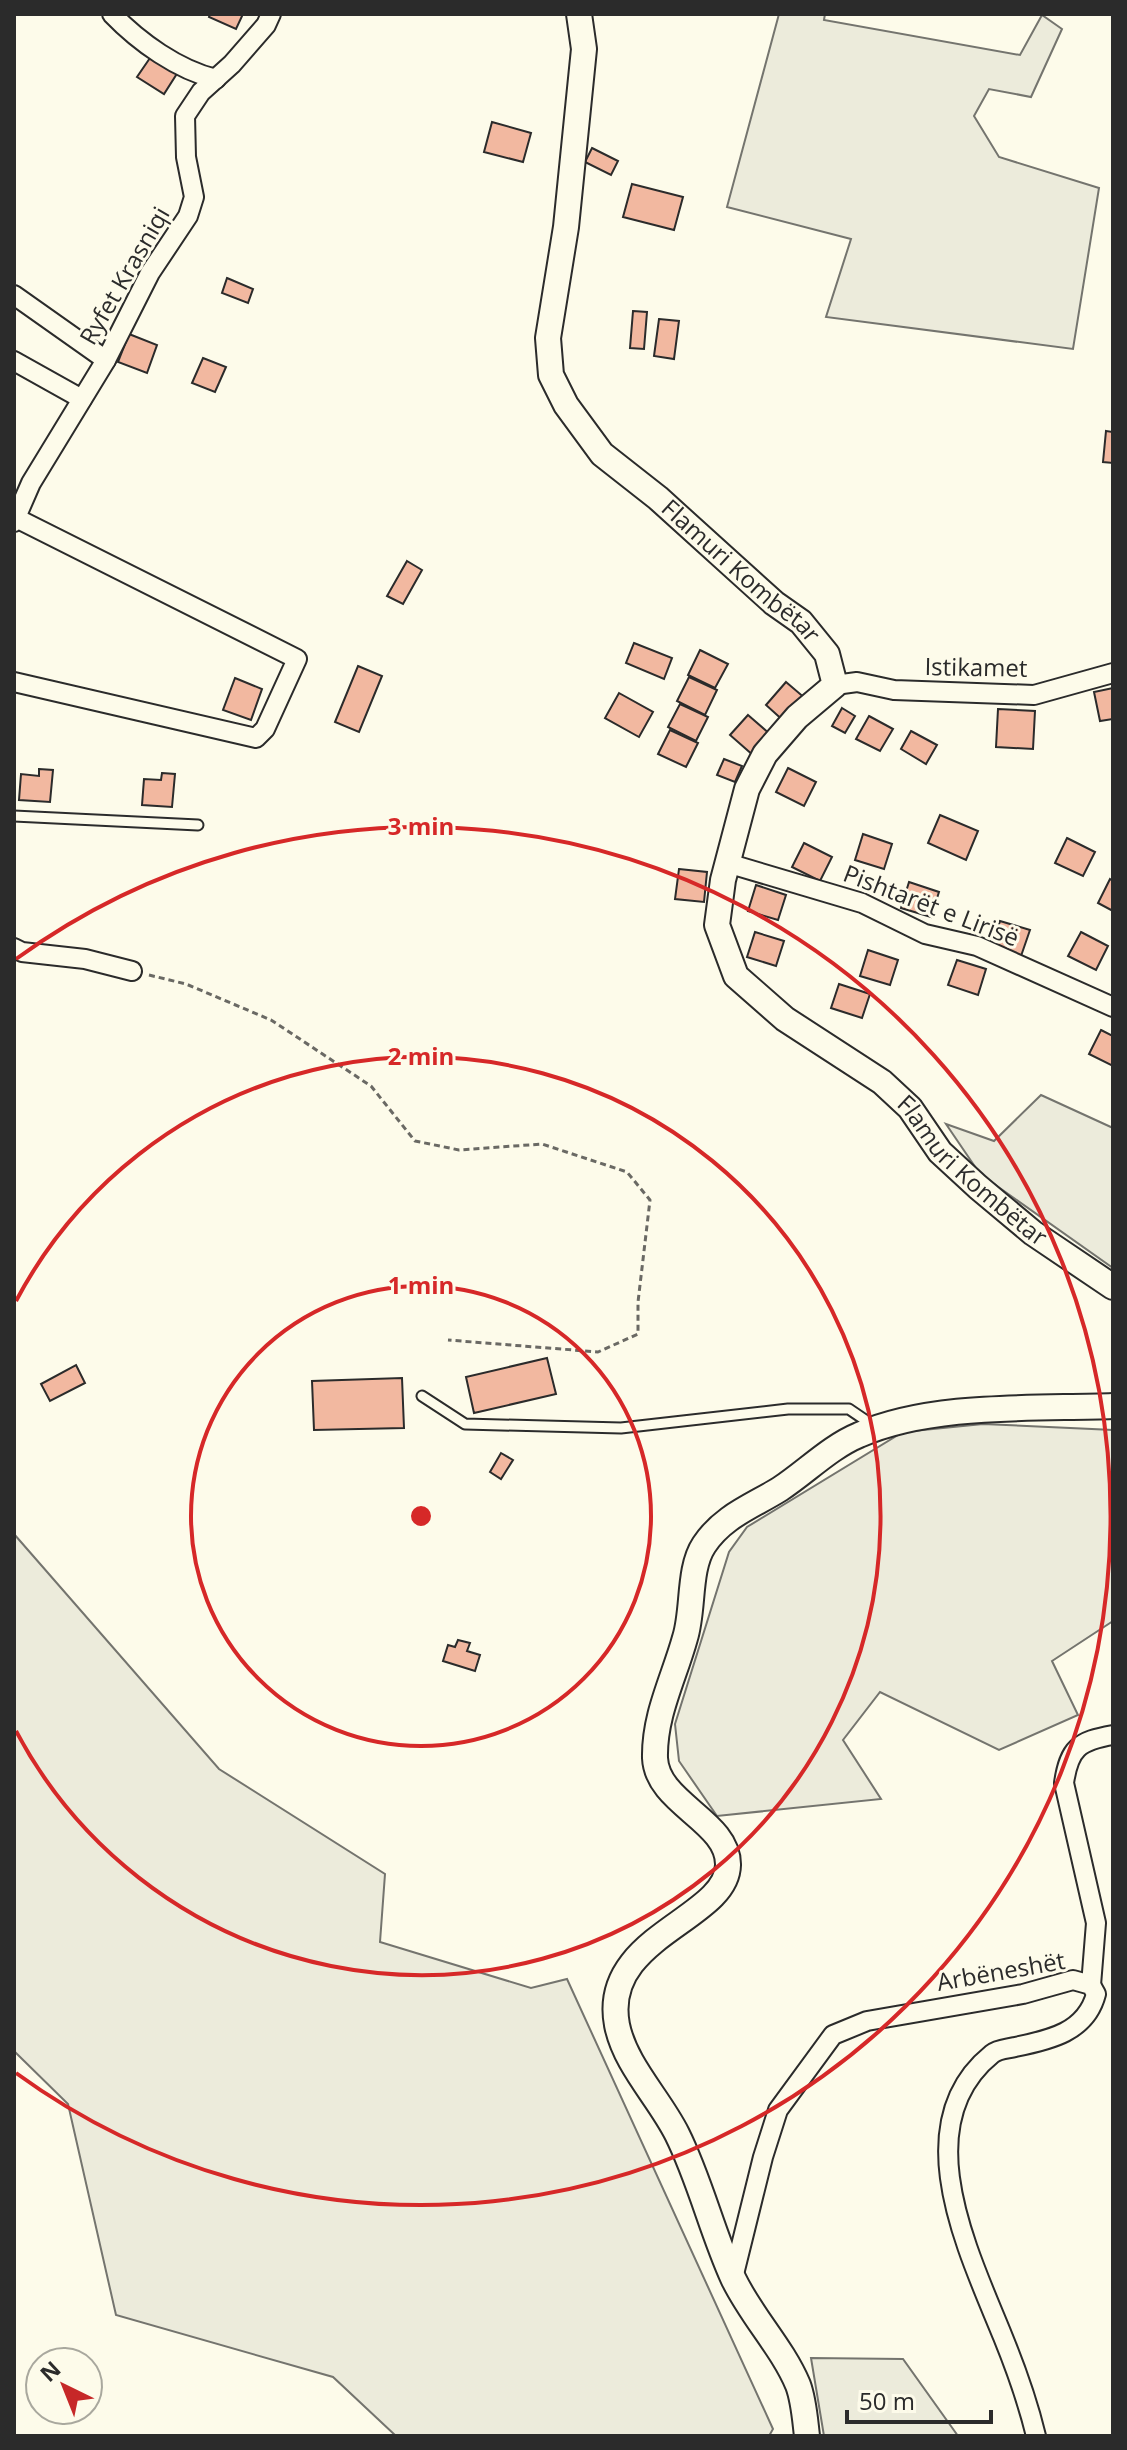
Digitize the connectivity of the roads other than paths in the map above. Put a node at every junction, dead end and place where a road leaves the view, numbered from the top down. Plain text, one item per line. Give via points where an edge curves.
1 (112, 14) edge
2 (271, 14) edge
3 (579, 14) edge
4 (216, 79) junction
5 (14, 295) edge
6 (106, 360) junction
7 (14, 361) edge
8 (82, 399) junction
9 (15, 520) edge
10 (1113, 673) edge
11 (14, 682) edge
12 (835, 685) junction
13 (14, 816) edge
14 (198, 825) dead end
15 (727, 863) junction
16 (14, 948) edge
17 (132, 971) road end
18 (1113, 1007) edge
19 (1113, 1287) edge
20 (422, 1396) dead end
21 (1113, 1406) edge
22 (877, 1428) junction
23 (1113, 1735) edge
24 (1091, 1985) junction
25 (733, 2278) junction
26 (807, 2436) edge
27 (1036, 2436) edge

1 - 4 street via 130,33 168,57
2 - 4 street, Ryfet Krasniqi
3 - 12 street, Flamuri Kombëtar via 584,49 566,227 548,338 551,375 602,454 801,622 827,654
4 - 6 street, Ryfet Krasniqi via 185,116 194,197 188,216 150,273
5 - 6 street
6 - 8 street, Ryfet Krasniqi
7 - 8 street
8 - 9 street, Ryfet Krasniqi
9 - 11 street via 297,659 256,738
10 - 12 street, Istikamet via 1034,695 894,690 857,682
12 - 15 street, Flamuri Kombëtar via 765,754 747,789
13 - 14 lane
15 - 18 street, Pishtarët e Lirisë via 862,903 925,934 977,946
15 - 19 street, Flamuri Kombëtar via 717,925 736,976 785,1019 882,1082 910,1108 940,1152 978,1187 1033,1233
16 - 17 street
20 - 22 lane via 465,1424 621,1428 788,1409 849,1409
21 - 22 street via 936,1413
22 - 25 street via 855,1436 776,1491 737,1511 702,1547 687,1631 658,1717 655,1764 675,1798 715,1834 728,1867 712,1896 629,1965 618,1996 618,2027 626,2050 677,2134
23 - 24 street via 1078,1746 1067,1762 1064,1783 1096,1923
24 - 25 street, Arbëneshët via 1073,1980 867,2021 833,2035 778,2110
24 - 27 street, Arbëneshët via 1096,1994 1092,2010 1067,2032 995,2051 975,2072 954,2106 948,2154 967,2251 1005,2341
25 - 26 street via 799,2388

